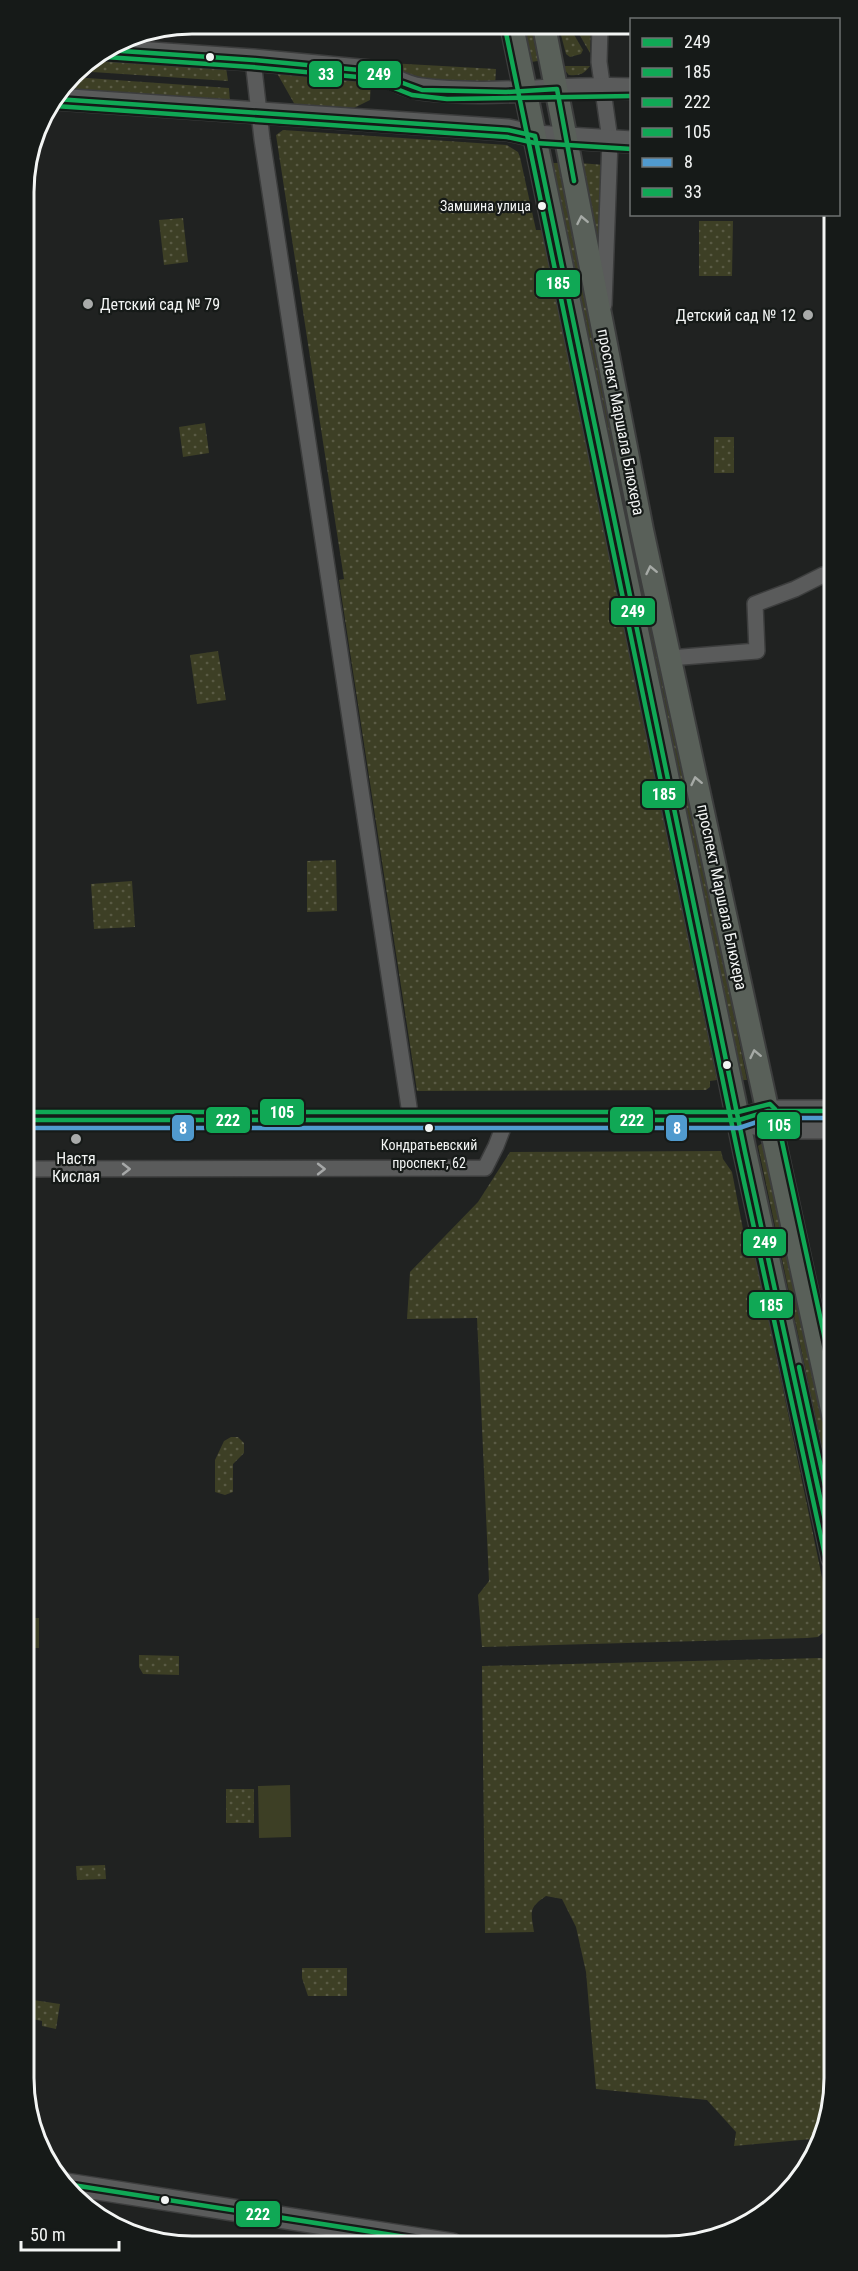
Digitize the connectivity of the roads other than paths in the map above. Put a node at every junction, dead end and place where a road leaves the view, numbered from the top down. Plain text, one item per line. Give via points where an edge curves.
1 (514, 34) edge
2 (546, 34) edge
3 (600, 34) edge
4 (123, 51) edge
5 (254, 60) junction
6 (603, 88) junction
7 (557, 89) junction
8 (630, 89) edge
9 (527, 93) junction
10 (65, 100) edge
11 (258, 113) junction
12 (535, 136) junction
13 (566, 137) junction
14 (610, 140) junction
15 (630, 142) edge
16 (603, 331) junction
17 (824, 575) edge
18 (669, 658) junction
19 (824, 1112) edge
20 (35, 1120) edge
21 (411, 1120) junction
22 (506, 1120) junction
23 (739, 1120) junction
24 (770, 1120) junction
25 (824, 1127) edge
26 (34, 1169) edge
27 (823, 1369) edge
28 (823, 1513) edge
29 (77, 2186) edge
30 (401, 2236) edge

1 - 9 main road, проспект Маршала Блюхера
2 - 7 main road, проспект Маршала Блюхера
3 - 6 street
4 - 5 street
5 - 9 street via 379,73 420,89
5 - 11 street
6 - 7 street
6 - 8 street
6 - 14 street
7 - 9 street
7 - 13 main road, проспект Маршала Блюхера
9 - 12 main road, проспект Маршала Блюхера
10 - 11 street
11 - 12 street via 508,130
11 - 21 street
12 - 13 street
12 - 23 main road, проспект Маршала Блюхера
13 - 14 street
16 -> 13 main road, проспект Маршала Блюхера
14 - 15 street
14 - 16 street
18 -> 16 main road, проспект Маршала Блюхера
17 - 18 street via 755,604 757,651
24 -> 18 main road, проспект Маршала Блюхера
19 - 24 street
20 - 21 street
21 - 22 street
22 - 23 street
26 -> 22 street via 485,1168
23 - 24 street
23 - 28 main road, проспект Маршала Блюхера
24 - 25 street
24 - 27 main road, проспект Маршала Блюхера
29 - 30 street

